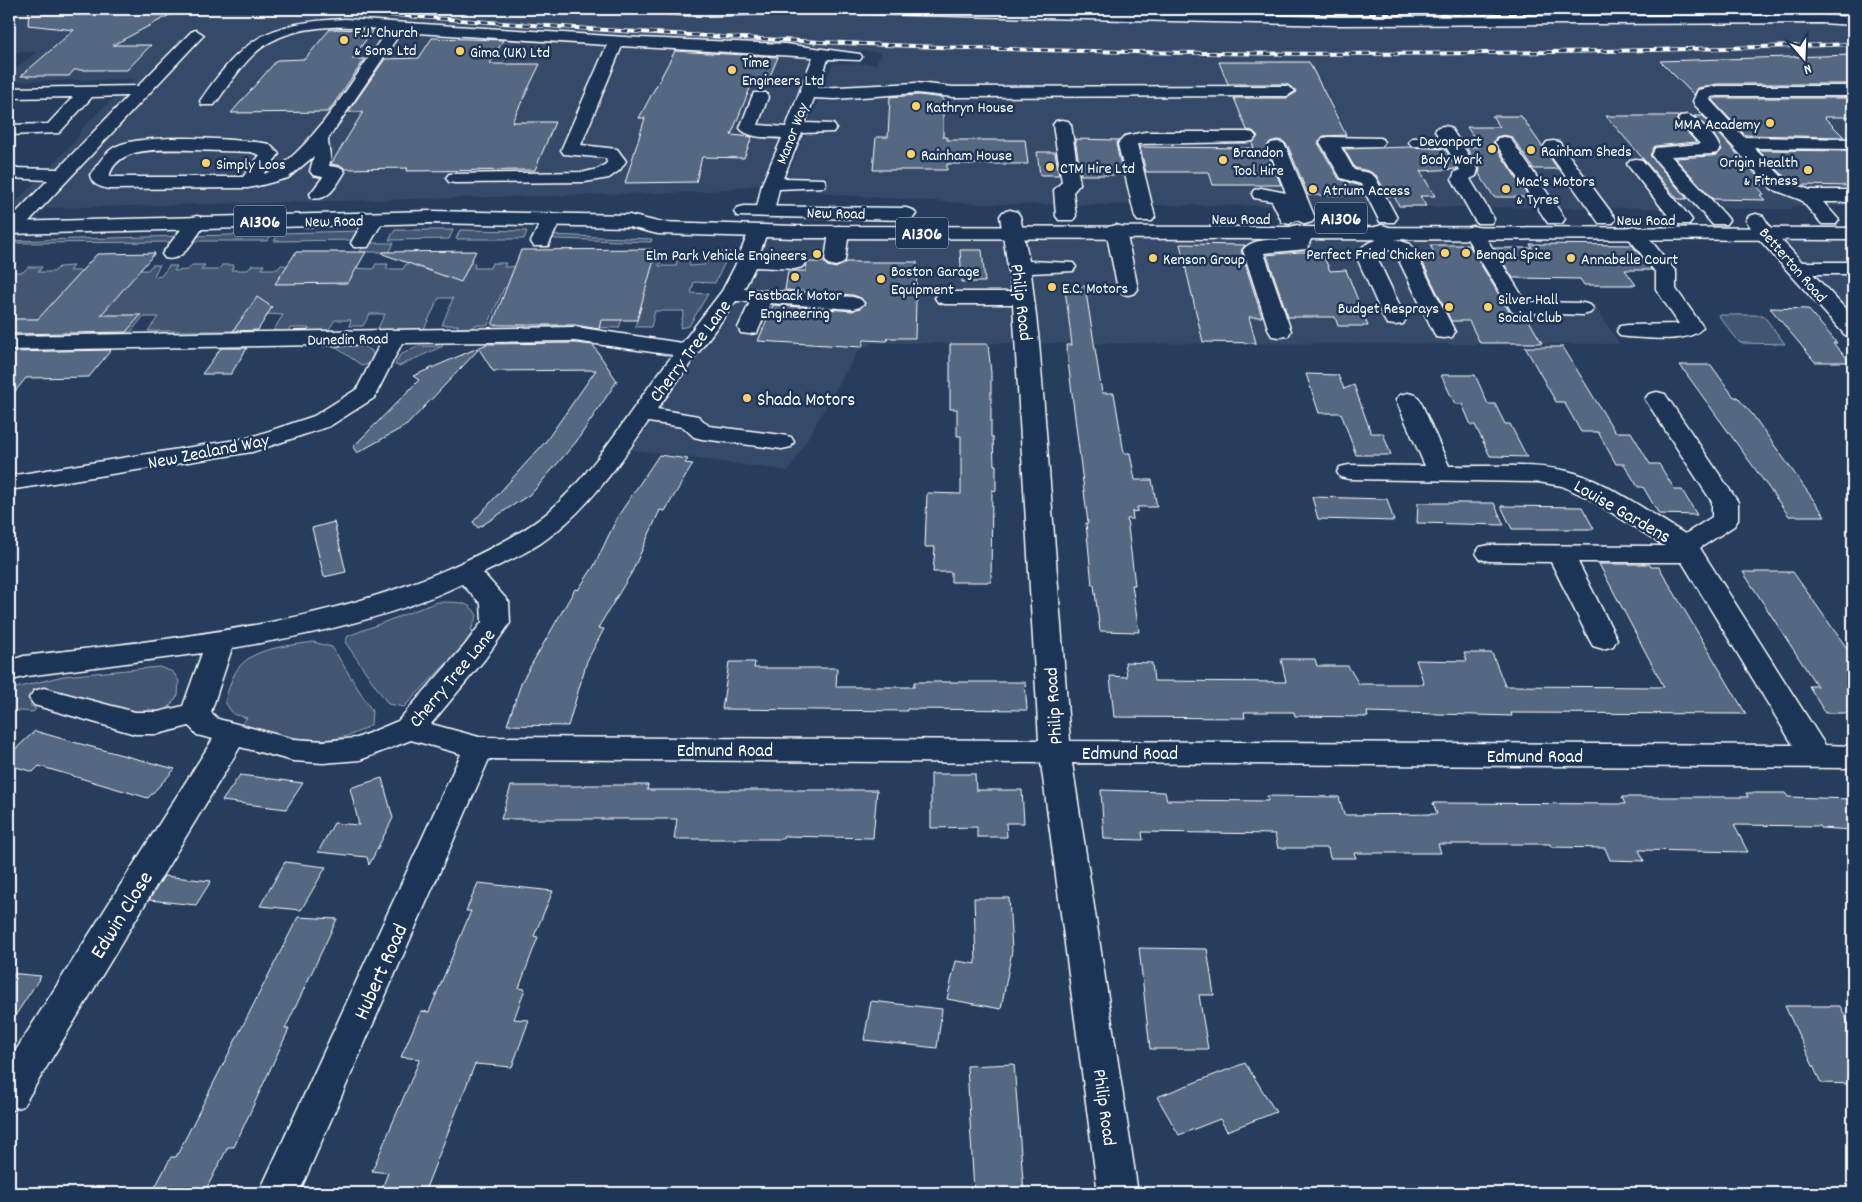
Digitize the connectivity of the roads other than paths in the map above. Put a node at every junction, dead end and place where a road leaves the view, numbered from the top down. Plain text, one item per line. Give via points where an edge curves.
1 (661, 9) edge
2 (781, 9) edge
3 (835, 9) edge
4 (1853, 21) edge
5 (397, 27) junction
6 (196, 35) dead end
7 (616, 42) junction
8 (822, 55) junction
9 (854, 57) dead end
10 (142, 91) junction
11 (1287, 91) dead end
12 (87, 92) junction
13 (1853, 92) edge
14 (9, 93) edge
15 (806, 93) junction
16 (760, 97) dead end
17 (208, 101) dead end
18 (1687, 120) dead end
19 (1062, 125) dead end
20 (827, 128) dead end
21 (9, 130) edge
22 (794, 130) junction
23 (1247, 137) dead end
24 (319, 139) junction
25 (1375, 142) dead end
26 (1418, 142) dead end
27 (1504, 142) dead end
28 (1739, 142) junction
29 (1853, 144) edge
30 (1553, 146) dead end
31 (1277, 147) dead end
32 (570, 150) junction
33 (1636, 164) dead end
34 (9, 173) edge
35 (61, 175) junction
36 (455, 178) dead end
37 (559, 178) junction
38 (248, 182) junction
39 (817, 183) dead end
40 (771, 184) junction
41 (319, 194) dead end
42 (1261, 194) dead end
43 (1808, 196) junction
44 (1853, 196) edge
45 (1066, 216) junction
46 (1145, 217) junction
47 (374, 219) junction
48 (551, 219) junction
49 (1555, 219) junction
50 (1606, 219) junction
51 (1682, 220) junction
52 (1719, 220) junction
53 (1829, 220) junction
54 (1853, 220) edge
55 (762, 221) junction
56 (197, 222) junction
57 (1297, 222) junction
58 (1011, 224) junction
59 (1479, 225) junction
60 (1760, 226) junction
61 (10, 228) edge
62 (1116, 231) junction
63 (1386, 231) junction
64 (839, 232) junction
65 (1634, 232) junction
66 (1853, 234) edge
67 (541, 242) dead end
68 (361, 243) dead end
69 (172, 254) dead end
70 (835, 260) dead end
71 (748, 261) junction
72 (795, 263) dead end
73 (1020, 267) junction
74 (1066, 267) dead end
75 (1796, 268) junction
76 (1853, 268) edge
77 (1128, 288) dead end
78 (730, 294) junction
79 (763, 296) junction
80 (944, 298) dead end
81 (1023, 298) junction
82 (853, 303) dead end
83 (1583, 309) dead end
84 (1395, 319) dead end
85 (749, 328) dead end
86 (1853, 330) edge
87 (1280, 331) dead end
88 (1628, 331) dead end
89 (1444, 332) dead end
90 (394, 337) junction
91 (9, 343) edge
92 (686, 350) junction
93 (1657, 399) dead end
94 (1408, 400) dead end
95 (642, 414) junction
96 (782, 442) dead end
97 (1350, 472) dead end
98 (1440, 473) junction
99 (9, 483) edge
100 (1688, 550) junction
101 (1489, 553) dead end
102 (1560, 553) junction
103 (467, 573) junction
104 (1603, 639) dead end
105 (221, 640) junction
106 (9, 671) edge
107 (44, 698) dead end
108 (195, 714) junction
109 (409, 729) junction
110 (232, 734) junction
111 (479, 748) junction
112 (1055, 752) junction
113 (1816, 757) junction
114 (1853, 757) edge
115 (9, 1094) edge
116 (279, 1193) edge
117 (1118, 1193) edge

1 - 2 street
3 - 4 street via 1345,21
5 - 7 street
5 - 17 street via 321,25 275,35 258,43
5 - 24 street
6 - 10 street
7 - 8 street via 785,49
7 - 32 street
8 - 9 street
8 - 15 street, Manor Way
10 - 12 street
10 - 35 street
11 - 15 street via 953,92 918,88
12 - 14 street
12 - 21 street via 53,130
13 - 28 street via 1704,93 1701,100
15 - 22 street, Manor Way
16 - 22 street via 749,128 758,131
18 - 52 street via 1711,149 1665,151 1661,156
19 - 45 street via 1071,184 1063,190
20 - 22 street
22 - 40 street, Manor Way
23 - 46 street via 1145,137 1131,140 1128,144
24 - 38 street via 292,170 265,180
24 - 41 street via 323,157 319,171 336,172
25 - 63 street via 1329,142 1347,174 1369,181
26 - 59 street via 1448,136 1470,172 1461,179
27 - 49 street
28 - 29 street
28 - 43 street via 1779,185
30 - 50 street
31 - 57 street
32 - 37 street
32 - 37 street via 603,151 611,153 617,161 603,174
33 - 51 street
34 - 35 street
35 - 61 street
36 - 37 street
38 - 38 street via 108,183 100,180 99,175 121,151 135,148 263,148 270,154
39 - 40 street
40 - 55 street, Manor Way
42 - 57 street via 1280,197
43 - 44 street
43 - 53 street
45 - 46 street, New Road / A1306
45 - 58 street, New Road / A1306
46 - 57 street, New Road / A1306
47 - 48 street, New Road / A1306
47 - 56 street, New Road / A1306
47 - 68 street
48 - 55 street, New Road / A1306 via 629,221 658,228
48 - 67 street
49 - 50 street, New Road / A1306
49 - 59 street, New Road / A1306
50 - 51 street, New Road / A1306
51 - 52 street, New Road / A1306
52 - 60 street, New Road / A1306
53 - 54 street, New Road / A1306
53 - 60 street, New Road / A1306
55 - 58 street, New Road / A1306
55 - 64 street, New Road / A1306
55 - 71 street, Cherry Tree Lane
56 - 61 street, New Road / A1306
56 - 69 street
57 - 62 street, New Road / A1306
57 - 63 street, New Road / A1306
57 - 87 street via 1300,245 1253,250
58 - 62 street, New Road / A1306
58 - 64 street, New Road / A1306
58 - 73 street, Philip Road
59 - 63 street, New Road / A1306
59 - 65 street, New Road / A1306
59 - 83 street via 1519,308
60 - 65 street, New Road / A1306
60 - 66 street, New Road / A1306
60 - 75 street, Betterton Road
62 - 77 street
63 - 84 street via 1369,250 1368,260
63 - 89 street via 1403,248
64 - 70 street
65 - 88 street via 1666,272 1666,289 1692,327 1676,332
71 - 72 street
71 - 78 street, Cherry Tree Lane
73 - 74 street
73 - 81 street, Philip Road
75 - 76 street
75 - 86 street, Betterton Road
78 - 79 street
78 - 92 street, Cherry Tree Lane
79 - 82 street
79 - 85 street
80 - 81 street
81 - 112 street, Philip Road
90 - 91 street, Dunedin Road
90 - 92 street, Dunedin Road via 576,334
90 - 99 street, New Zealand Way via 366,393 322,421 252,445
92 - 95 street, Cherry Tree Lane
93 - 100 street, Louise Gardens via 1725,502 1725,520
94 - 98 street
95 - 96 street via 690,421 702,432
95 - 103 street, Cherry Tree Lane via 592,484 561,513 534,536
97 - 98 street, Louise Gardens
98 - 100 street, Louise Gardens via 1538,475 1568,479 1597,493
100 - 102 street
100 - 113 street, Louise Gardens
101 - 102 street
102 - 104 street
103 - 105 street, Cherry Tree Lane via 403,598 323,621
103 - 109 street, Cherry Tree Lane via 495,602 496,623
105 - 106 street, Cherry Tree Lane via 24,666
105 - 108 street
107 - 108 street via 135,723 158,723
108 - 110 street, Cherry Tree Lane via 208,727
109 - 110 street, Cherry Tree Lane via 360,749 323,752 292,750
109 - 111 street, Edmund Road
110 - 115 street, Edwin Close
111 - 112 street, Edmund Road
111 - 116 street, Hubert Road
112 - 113 street, Edmund Road
112 - 117 street, Philip Road
113 - 114 street, Edmund Road

